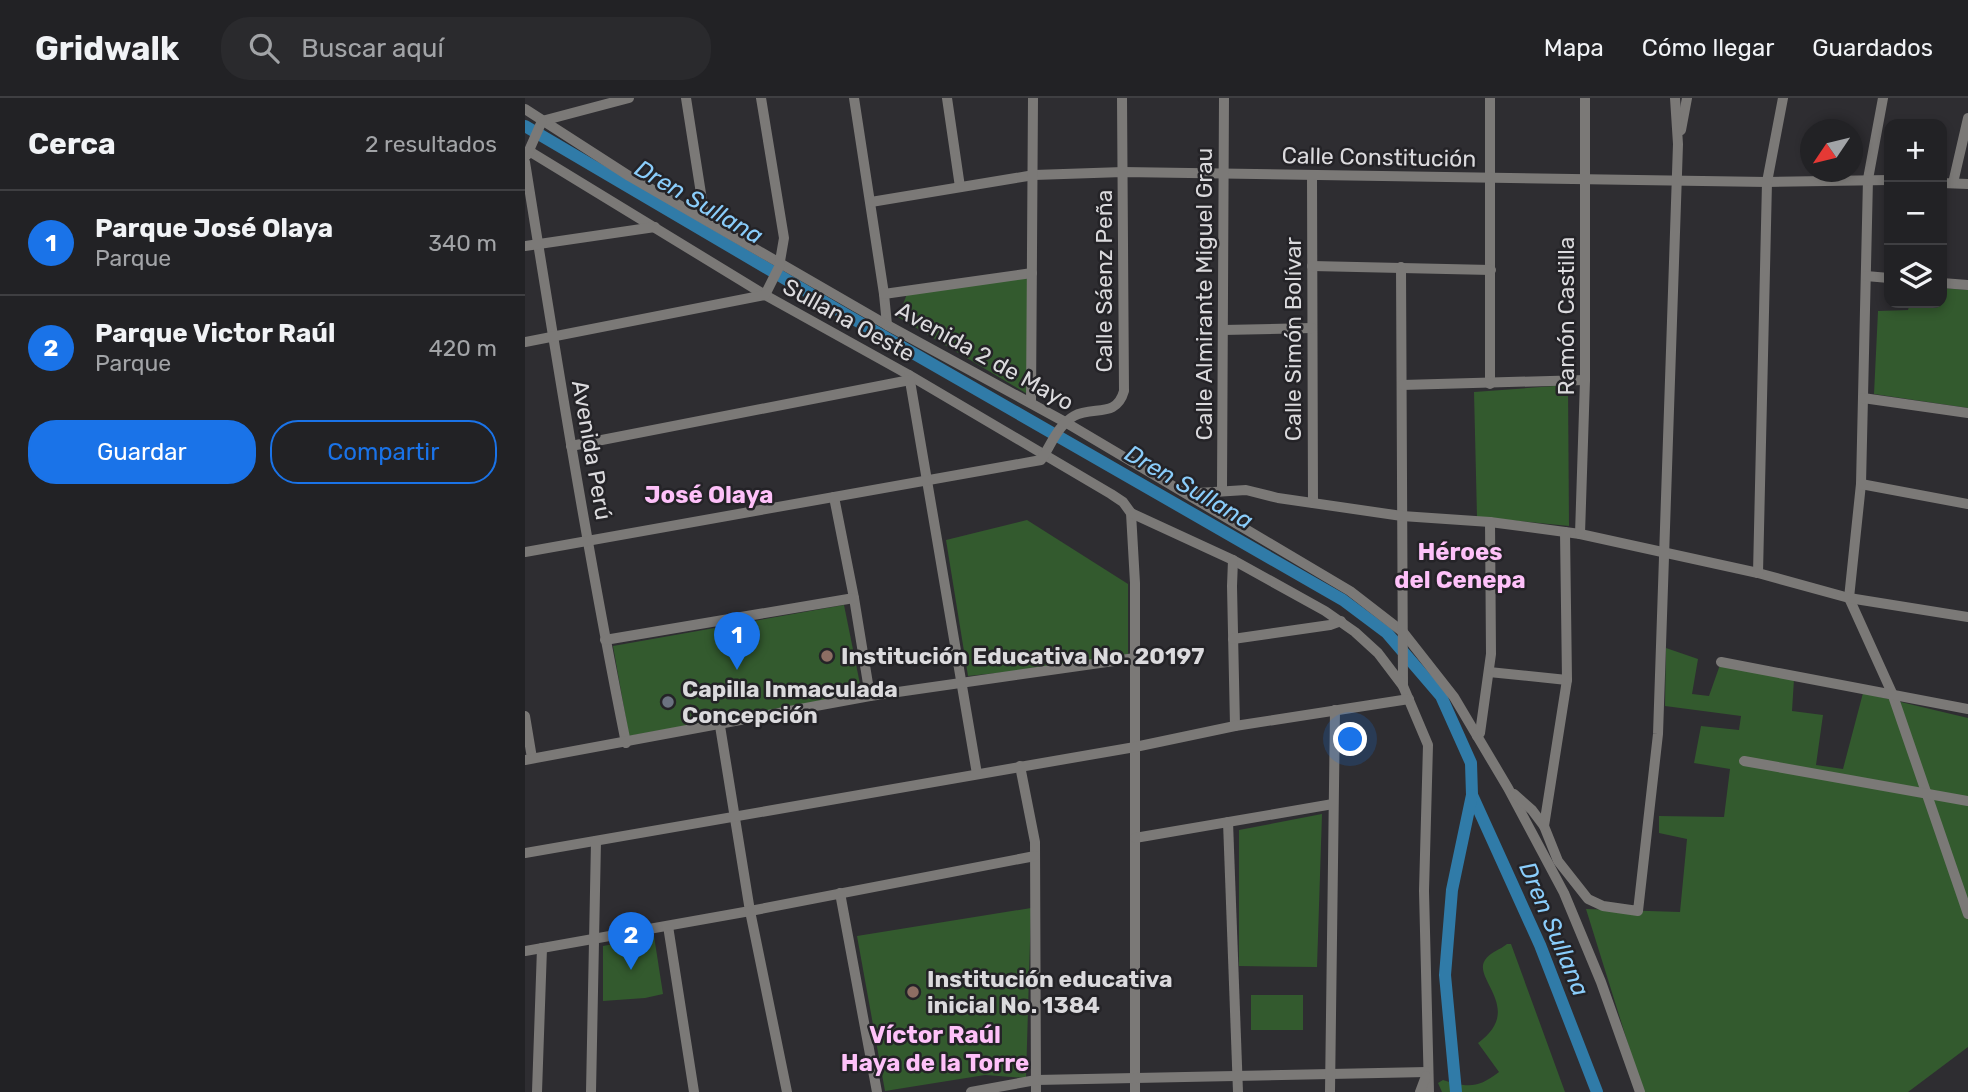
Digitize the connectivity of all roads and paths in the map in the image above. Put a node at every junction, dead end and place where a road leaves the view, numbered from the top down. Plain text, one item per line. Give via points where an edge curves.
1 (629, 98) edge
2 (685, 98) edge
3 (761, 98) edge
4 (854, 98) edge
5 (947, 98) edge
6 (1033, 98) edge
7 (1122, 98) edge
8 (1224, 98) edge
9 (1490, 98) edge
10 (1585, 98) edge
11 (1675, 98) edge
12 (1686, 98) edge
13 (1783, 98) edge
14 (1883, 98) edge
15 (525, 109) edge
16 (1968, 118) edge
17 (541, 124) junction
18 (1678, 144) junction
19 (530, 146) junction
20 (525, 162) edge
21 (1123, 172) junction
22 (1224, 174) junction
23 (1034, 175) junction
24 (1312, 175) junction
25 (1492, 178) junction
26 (1586, 179) junction
27 (1868, 179) junction
28 (1677, 180) junction
29 (1884, 180) edge
30 (1767, 182) junction
31 (1947, 183) edge
32 (1953, 183) junction
33 (1968, 184) edge
34 (961, 187) junction
35 (871, 202) junction
36 (705, 219) junction
37 (655, 227) junction
38 (538, 245) junction
39 (525, 246) edge
40 (780, 265) junction
41 (1312, 266) junction
42 (1401, 267) junction
43 (1491, 270) junction
44 (1032, 273) junction
45 (1866, 276) junction
46 (1884, 278) edge
47 (1947, 283) edge
48 (1968, 285) edge
49 (767, 291) junction
50 (884, 294) junction
51 (887, 325) junction
52 (1312, 328) junction
53 (1223, 330) junction
54 (552, 337) junction
55 (525, 342) edge
56 (910, 378) junction
57 (1585, 380) junction
58 (1490, 384) junction
59 (1402, 385) junction
60 (1863, 398) junction
61 (1031, 403) junction
62 (1968, 413) edge
63 (1064, 424) junction
64 (571, 446) junction
65 (1046, 452) junction
66 (928, 480) junction
67 (1861, 484) junction
68 (1178, 490) junction
69 (1222, 490) junction
70 (834, 497) junction
71 (1313, 503) junction
72 (1968, 504) edge
73 (1131, 513) junction
74 (1402, 516) junction
75 (1490, 522) junction
76 (1565, 531) junction
77 (1580, 534) junction
78 (589, 539) junction
79 (1666, 551) junction
80 (525, 552) edge
81 (1233, 560) junction
82 (1758, 573) junction
83 (854, 598) junction
84 (1849, 598) junction
85 (1968, 617) edge
86 (1341, 621) junction
87 (1403, 636) junction
88 (1233, 639) junction
89 (605, 640) junction
90 (1135, 658) junction
91 (1721, 662) dead end
92 (1489, 672) junction
93 (1567, 680) junction
94 (960, 683) junction
95 (1403, 686) junction
96 (1892, 693) junction
97 (870, 696) junction
98 (1409, 699) junction
99 (1968, 709) edge
100 (1335, 710) junction
101 (525, 716) edge
102 (720, 726) junction
103 (1235, 726) junction
104 (1477, 736) junction
105 (626, 743) junction
106 (1135, 747) junction
107 (529, 759) edge
108 (1744, 761) dead end
109 (1020, 766) junction
110 (977, 774) junction
111 (1508, 789) junction
112 (1926, 792) junction
113 (1968, 801) edge
114 (1333, 804) junction
115 (734, 817) junction
116 (1228, 822) junction
117 (1543, 826) junction
118 (1135, 838) junction
119 (596, 841) junction
120 (525, 853) edge
121 (1035, 856) junction
122 (840, 893) junction
123 (750, 911) junction
124 (1968, 914) edge
125 (668, 926) junction
126 (595, 939) junction
127 (542, 948) junction
128 (525, 951) edge
129 (1427, 1072) junction
130 (1330, 1074) junction
131 (1238, 1076) junction
132 (1135, 1079) junction
133 (1036, 1080) junction
134 (537, 1092) edge
135 (591, 1092) edge
136 (694, 1092) edge
137 (787, 1092) edge
138 (877, 1092) edge
139 (971, 1092) edge
140 (1036, 1092) edge
141 (1135, 1092) edge
142 (1238, 1092) edge
143 (1330, 1092) edge
144 (1420, 1092) edge
145 (1429, 1092) edge
146 (1640, 1092) edge

1 - 17 street
2 - 36 street
3 - 40 street via 785,238
4 - 35 street
5 - 34 street
6 - 23 street
7 - 21 street, Calle Sáenz Peña
8 - 22 street, Calle Almirante Miguel Grau
9 - 25 street
10 - 26 street, Ramón Castilla
11 - 18 street
12 - 18 street
13 - 30 street
14 - 27 street
15 - 17 street
16 - 32 street
17 - 19 street, Avenida Perú
17 - 36 street, Avenida 2 de Mayo
18 - 28 street
19 - 20 street, Avenida Perú
19 - 37 street, Sullana Oeste
20 - 38 street, Avenida Perú
21 - 22 street, Calle Constitución
21 - 23 street, Calle Constitución
21 - 63 street, Calle Sáenz Peña via 1124,391 1114,407 1081,413
22 - 24 street, Calle Constitución
22 - 53 street, Calle Almirante Miguel Grau
23 - 34 street, Calle Constitución
23 - 44 street
24 - 25 street, Calle Constitución
24 - 41 street, Calle Simón Bolívar
25 - 26 street, Calle Constitución
25 - 43 street
26 - 28 street, Calle Constitución
26 - 57 street, Ramón Castilla
27 - 29 street, Calle Constitución
27 - 30 street, Calle Constitución
27 - 45 street
28 - 30 street, Calle Constitución
28 - 79 street
30 - 82 street
31 - 32 street
32 - 33 street
34 - 35 street, Calle Constitución
35 - 50 street
36 - 40 street, Avenida 2 de Mayo
37 - 38 street
37 - 49 street, Sullana Oeste
38 - 39 street
38 - 54 street, Avenida Perú
40 - 49 street
40 - 51 street, Avenida 2 de Mayo
41 - 42 street
41 - 52 street, Calle Simón Bolívar
42 - 43 street
42 - 59 street
43 - 58 street
44 - 50 street
44 - 61 street
45 - 46 street
45 - 60 street
47 - 48 street
49 - 54 street
49 - 56 street, Sullana Oeste
50 - 51 street
51 - 61 street, Avenida 2 de Mayo
52 - 53 street
52 - 71 street, Calle Simón Bolívar
53 - 69 street, Calle Almirante Miguel Grau
54 - 55 street
54 - 64 street, Avenida Perú
56 - 64 street
56 - 65 street, Sullana Oeste
56 - 66 street
57 - 58 street
57 - 77 street, Ramón Castilla
58 - 59 street
59 - 74 street
60 - 62 street
60 - 67 street
61 - 63 street, Avenida 2 de Mayo
63 - 65 street
63 - 68 street, Avenida 2 de Mayo
64 - 78 street, Avenida Perú
65 - 66 street via 1041,460
65 - 73 street, Sullana Oeste via 1123,502
66 - 70 street
66 - 94 street
67 - 72 street
67 - 84 street
68 - 69 street
68 - 87 street, Avenida 2 de Mayo via 1350,590
69 - 71 street
70 - 78 street
70 - 83 street
71 - 74 street
73 - 81 street, Sullana Oeste
73 - 90 street
74 - 75 street
74 - 87 street
75 - 76 street
75 - 92 street
76 - 77 street
76 - 93 street
77 - 79 street
78 - 80 street
78 - 89 street, Avenida Perú
79 - 82 street
79 - 117 street via 1658,734 1638,911 1588,899 1558,861
81 - 86 street, Sullana Oeste
81 - 88 street
82 - 84 street
83 - 89 street
83 - 97 street
84 - 85 street
84 - 96 street
86 - 88 street
86 - 95 street, Sullana Oeste via 1378,653
87 - 95 street
87 - 104 street, Avenida 2 de Mayo via 1454,697
88 - 103 street
89 - 105 street, Avenida Perú
90 - 94 street
90 - 106 street
91 - 96 street
92 - 93 street
92 - 104 street
93 - 117 street
94 - 97 street
94 - 110 street
95 - 98 street
96 - 99 street
96 - 112 street
97 - 102 street
98 - 100 street
98 - 129 street via 1428,744 1424,891
100 - 103 street
100 - 114 street
101 - 107 street
102 - 105 street
102 - 115 street
103 - 106 street
104 - 111 street, Avenida 2 de Mayo
105 - 107 street
106 - 109 street
106 - 118 street
108 - 112 street
109 - 110 street
109 - 121 street
110 - 115 street
111 - 117 street
111 - 146 street, Avenida 2 de Mayo via 1564,893
112 - 113 street
112 - 124 street
114 - 116 street
114 - 130 street
115 - 119 street
115 - 123 street
116 - 118 street
116 - 131 street
118 - 132 street
119 - 120 street
119 - 126 street
121 - 122 street
121 - 133 street
122 - 123 street
122 - 138 street
123 - 125 street
123 - 137 street
125 - 126 street
125 - 136 street
126 - 127 street
126 - 135 street
127 - 128 street
127 - 134 street
129 - 130 street
129 - 144 street
129 - 145 street
130 - 131 street
130 - 143 street
131 - 132 street
131 - 142 street
132 - 133 street
132 - 141 street
133 - 139 street
133 - 140 street

